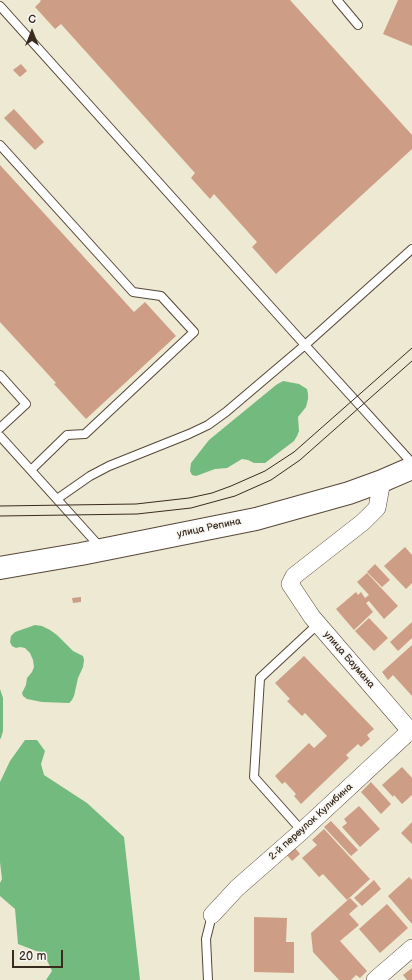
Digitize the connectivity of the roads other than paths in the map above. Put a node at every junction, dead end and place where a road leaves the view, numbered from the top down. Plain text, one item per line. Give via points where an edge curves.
1 (336, 0) edge
2 (0, 6) edge
3 (358, 25) dead end
4 (0, 145) edge
5 (412, 249) edge
6 (305, 345) junction
7 (0, 374) edge
8 (0, 428) edge
9 (1, 439) edge
10 (412, 463) edge
11 (412, 468) edge
12 (30, 470) junction
13 (382, 481) junction
14 (57, 499) junction
15 (103, 550) junction
16 (0, 568) edge
17 (318, 624) junction
18 (411, 731) edge
19 (302, 831) junction
20 (212, 915) joint
21 (412, 948) edge
22 (208, 980) edge
23 (375, 980) edge

1 - 3 lane
2 - 6 lane
4 - 12 lane via 133,292 161,296 194,332 85,434 67,435
5 - 6 lane
6 - 10 lane
6 - 14 lane via 208,425 109,466
7 - 8 lane via 26,404
9 - 12 lane
11 - 13 street, улица Репина
12 - 14 lane
13 - 15 street, улица Репина via 263,517
13 - 17 street, улица Баумана via 377,508 294,576 290,584
14 - 15 lane
15 - 16 street, улица Репина
17 - 18 street, улица Баумана
17 - 19 lane via 260,678 254,777
18 - 19 street, 2-й переулок Кулибина
19 - 20 street, 2-й переулок Кулибина via 237,888
20 - 22 lane via 206,939
21 - 23 street

